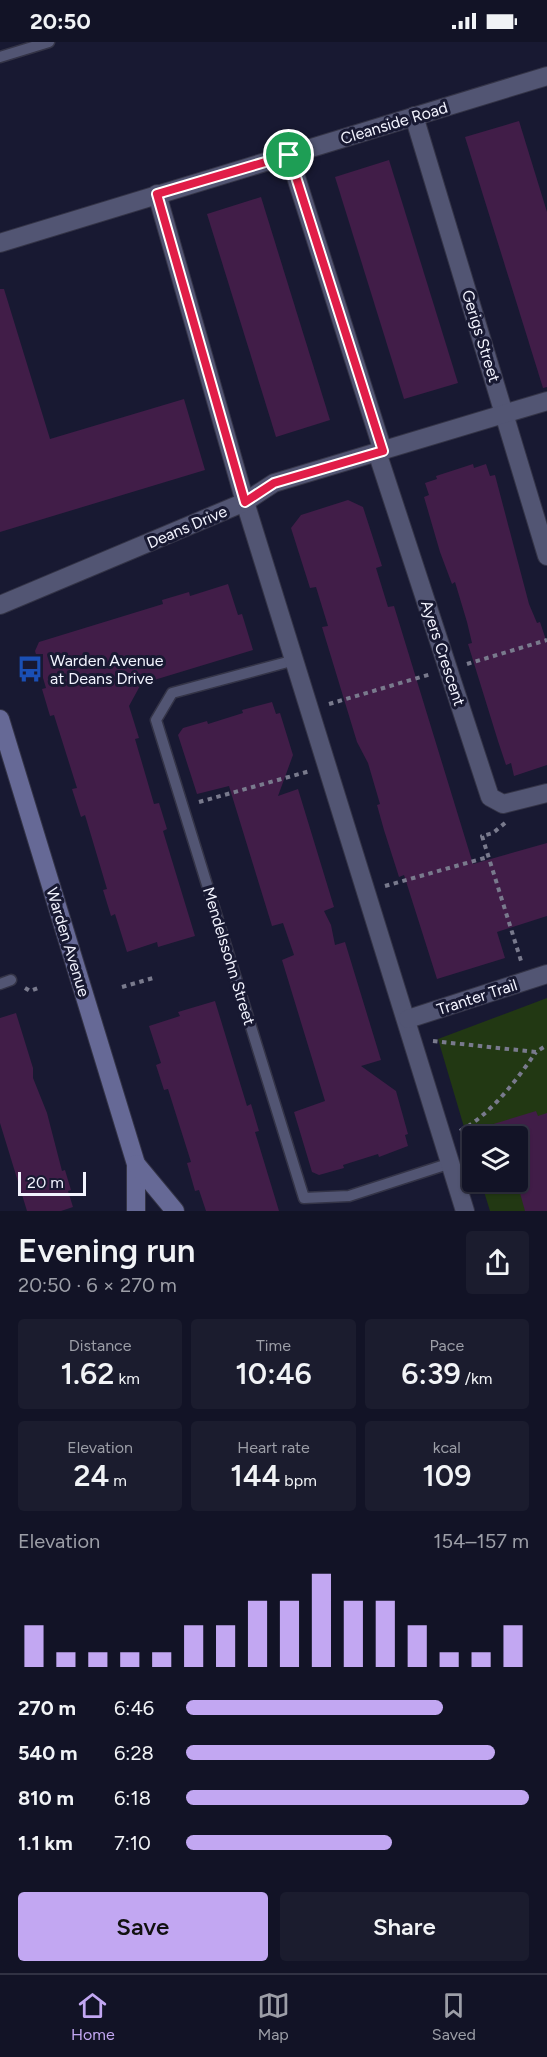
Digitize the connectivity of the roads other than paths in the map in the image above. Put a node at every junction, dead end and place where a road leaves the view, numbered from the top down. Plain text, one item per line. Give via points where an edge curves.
1 (50, 42) edge
2 (0, 57) edge
3 (547, 76) edge
4 (414, 116) junction
5 (289, 155) junction
6 (157, 194) junction
7 (0, 243) edge
8 (547, 401) edge
9 (504, 414) junction
10 (380, 452) junction
11 (245, 502) junction
12 (547, 556) edge
13 (0, 605) edge
14 (295, 660) junction
15 (0, 719) edge
16 (547, 793) edge
17 (547, 974) edge
18 (11, 980) dead end
19 (0, 984) edge
20 (408, 1019) junction
21 (451, 1163) junction
22 (136, 1164) junction
23 (136, 1211) edge
24 (175, 1211) edge
25 (465, 1211) edge

1 - 2 lane
3 - 4 street, Cleanside Road
4 - 5 street, Cleanside Road
4 - 9 street, Gerigs Street
5 - 6 street, Cleanside Road
5 - 10 street, Ayers Crescent
6 - 7 street, Cleanside Road
6 - 11 street
8 - 9 street, Deans Drive
9 - 10 street, Deans Drive
9 - 12 street, Gerigs Street
10 - 11 street, Deans Drive via 274,483
10 - 16 street, Ayers Crescent via 490,797 503,804
11 - 13 street, Deans Drive
11 - 14 street
14 - 20 street
14 - 21 lane, Mendelssohn Street via 172,693 156,720 304,1198 349,1196
15 - 22 main road, Warden Avenue
17 - 20 street, Tranter Trail
18 - 19 lane
20 - 21 street
21 - 25 street
22 - 23 main road, Warden Avenue
22 - 24 main road, Warden Avenue

